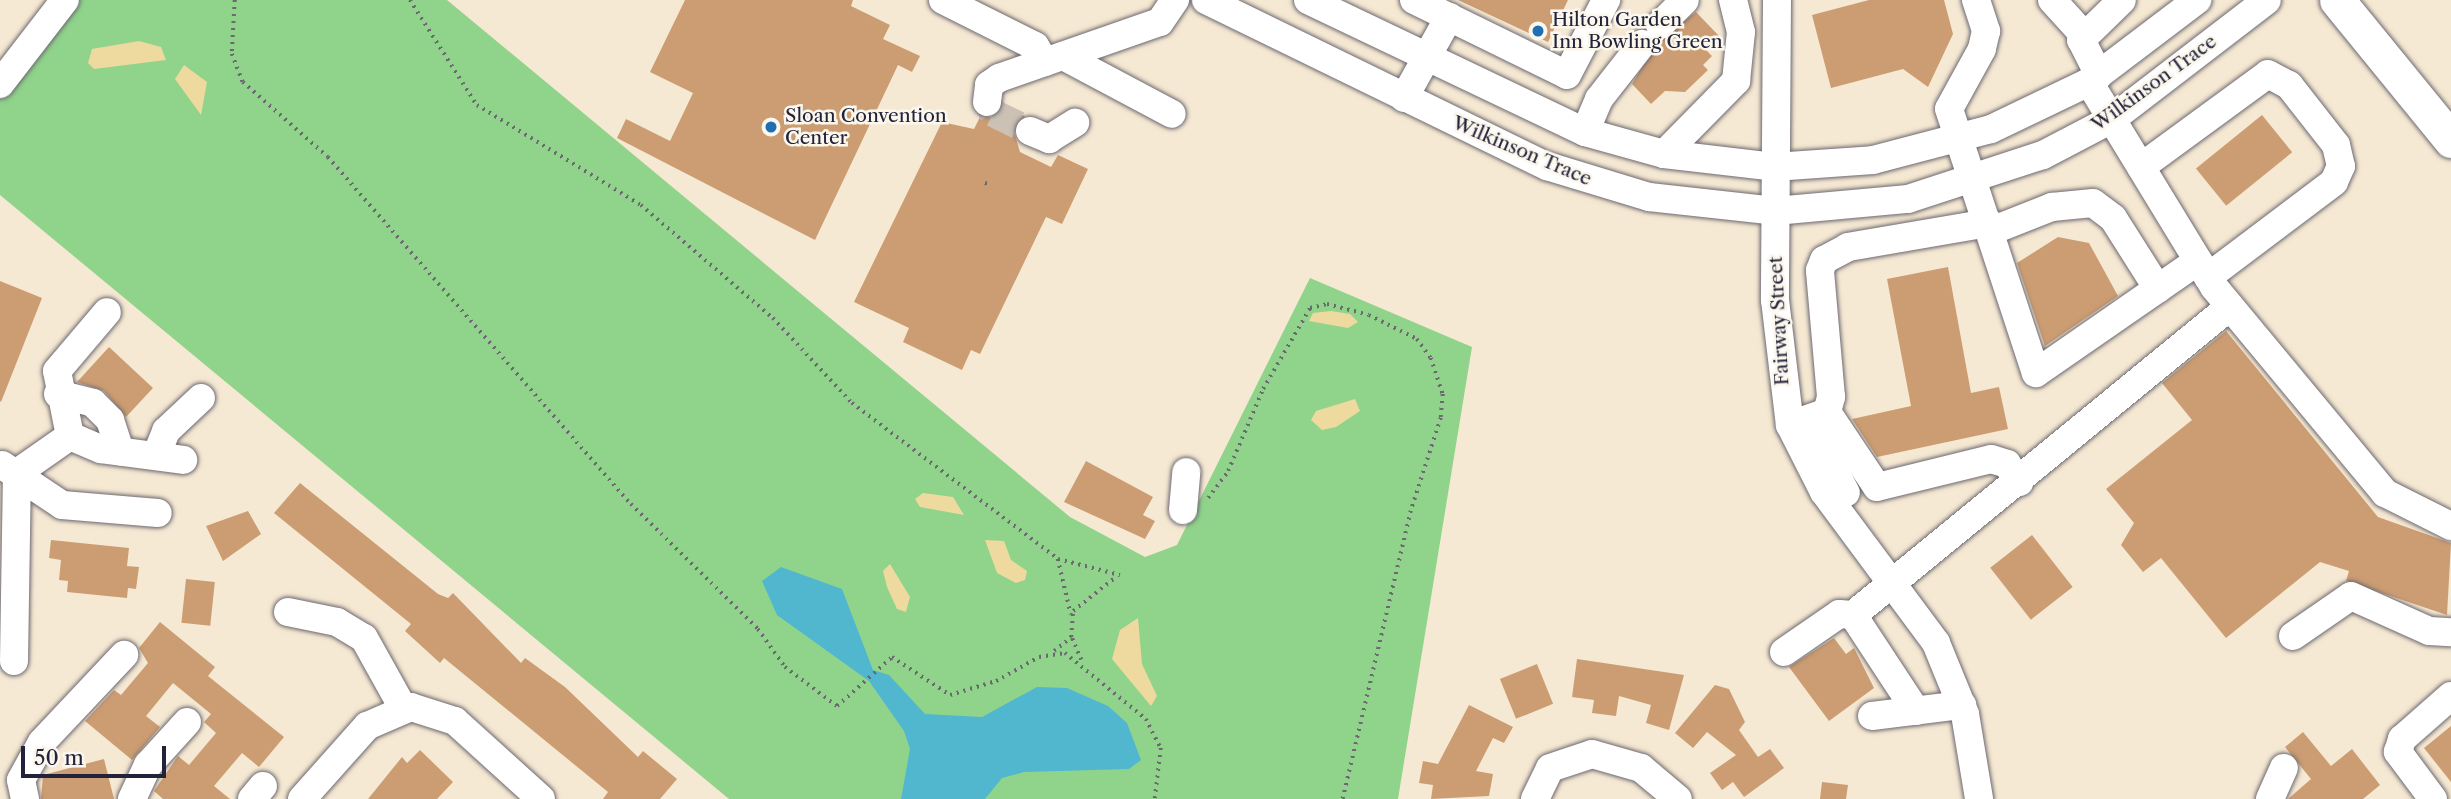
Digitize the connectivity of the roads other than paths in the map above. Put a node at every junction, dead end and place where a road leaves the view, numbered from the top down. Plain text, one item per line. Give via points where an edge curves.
1 (65, 0) edge
2 (943, 0) edge
3 (1175, 0) edge
4 (1206, 0) edge
5 (1308, 0) edge
6 (1414, 0) edge
7 (1606, 0) edge
8 (1685, 0) edge
9 (1732, 0) edge
10 (1777, 0) edge
11 (1976, 0) edge
12 (2052, 0) edge
13 (2122, 0) edge
14 (2197, 0) edge
15 (2267, 0) edge
16 (2337, 0) edge
17 (1449, 17) junction
18 (2083, 34) junction
19 (1054, 59) junction
20 (1427, 59) junction
21 (2094, 78) junction
22 (0, 84) edge
23 (1404, 98) junction
24 (987, 102) dead end
25 (1172, 114) dead end
26 (2112, 119) junction
27 (1075, 123) dead end
28 (1030, 131) tunnel mouth
29 (1585, 132) junction
30 (1961, 139) junction
31 (2451, 140) edge
32 (1664, 154) junction
33 (1774, 167) junction
34 (2141, 167) junction
35 (1977, 182) junction
36 (1775, 211) junction
37 (1990, 227) junction
38 (2203, 269) junction
39 (2158, 289) junction
40 (2230, 306) junction
41 (107, 312) dead end
42 (58, 394) junction
43 (201, 398) dead end
44 (1809, 419) junction
45 (70, 436) junction
46 (120, 452) junction
47 (8, 469) edge
48 (1186, 472) dead end
49 (2019, 482) junction
50 (1183, 507) road end
51 (158, 513) dead end
52 (2451, 526) edge
53 (1903, 577) junction
54 (288, 612) dead end
55 (1853, 615) junction
56 (2451, 632) edge
57 (2292, 636) dead end
58 (1784, 652) dead end
59 (124, 654) dead end
60 (14, 661) dead end
61 (2451, 696) edge
62 (1962, 705) junction
63 (403, 708) junction
64 (1916, 711) junction
65 (1872, 716) dead end
66 (187, 722) dead end
67 (2284, 768) dead end
68 (25, 799) edge
69 (132, 799) edge
70 (302, 799) edge
71 (541, 799) edge
72 (1535, 799) edge
73 (1678, 799) edge
74 (1979, 799) edge
75 (2270, 799) edge
76 (2433, 799) edge

1 - 22 street
2 - 19 street
3 - 19 street via 1160,22
4 - 23 street, Wilkinson Trace
5 - 20 street, Wilkinson Trace
6 - 17 street
7 - 17 street via 1567,75
8 - 29 street via 1599,99
9 - 32 street via 1742,42 1736,81
10 - 33 street, Fairway Street
11 - 30 street via 1986,31 1982,49 1950,102
12 - 18 street
13 - 18 street
14 - 21 street, Wilkinson Trace
15 - 26 street, Wilkinson Trace
16 - 31 main road
17 - 20 street
18 - 21 street via 2081,48
19 - 24 street via 999,78 989,85
19 - 25 street
20 - 23 street
20 - 29 street, Wilkinson Trace
21 - 26 street
21 - 30 street, Wilkinson Trace
23 - 36 street, Wilkinson Trace via 1536,161 1614,188 1685,204
26 - 34 street
26 - 35 street, Wilkinson Trace
27 - 28 street via 1049,139
29 - 32 street, Wilkinson Trace
30 - 33 street, Wilkinson Trace via 1874,160
30 - 35 street
32 - 33 street, Wilkinson Trace
33 - 36 street, Fairway Street
34 - 38 street
34 - 38 street via 2267,74 2289,85 2336,145 2341,166 2334,182
35 - 36 street, Wilkinson Trace via 1872,205
35 - 37 street
36 - 44 street, Fairway Street via 1776,326
37 - 39 street via 2052,207 2093,203 2113,218
37 - 39 street via 2036,373
37 - 44 street via 1848,247 1824,260
38 - 39 street
38 - 40 street
40 - 49 street
40 - 52 street via 2385,493
41 - 42 street via 65,357 57,371
42 - 45 street
42 - 46 street via 93,403 110,420
43 - 46 street via 166,431 170,458
44 - 49 street via 1870,485 1992,460 2007,464
44 - 53 street, Fairway Street via 1824,492
45 - 46 street
45 - 47 street
47 - 51 street via 62,505
47 - 60 street
48 - 50 street
49 - 53 street
53 - 55 street
53 - 62 street, Fairway Street
54 - 63 street via 337,622 364,638
55 - 58 street via 1839,614
55 - 64 street
56 - 57 street via 2429,631 2351,596
59 - 68 street via 42,742 21,780
61 - 76 street via 2407,733 2398,751
62 - 64 street
62 - 74 street, Fairway Street
63 - 70 street via 367,726
63 - 71 street via 429,709 455,721
64 - 65 street
66 - 69 street via 148,765
67 - 75 street
72 - 73 street via 1550,768 1592,754 1641,768

